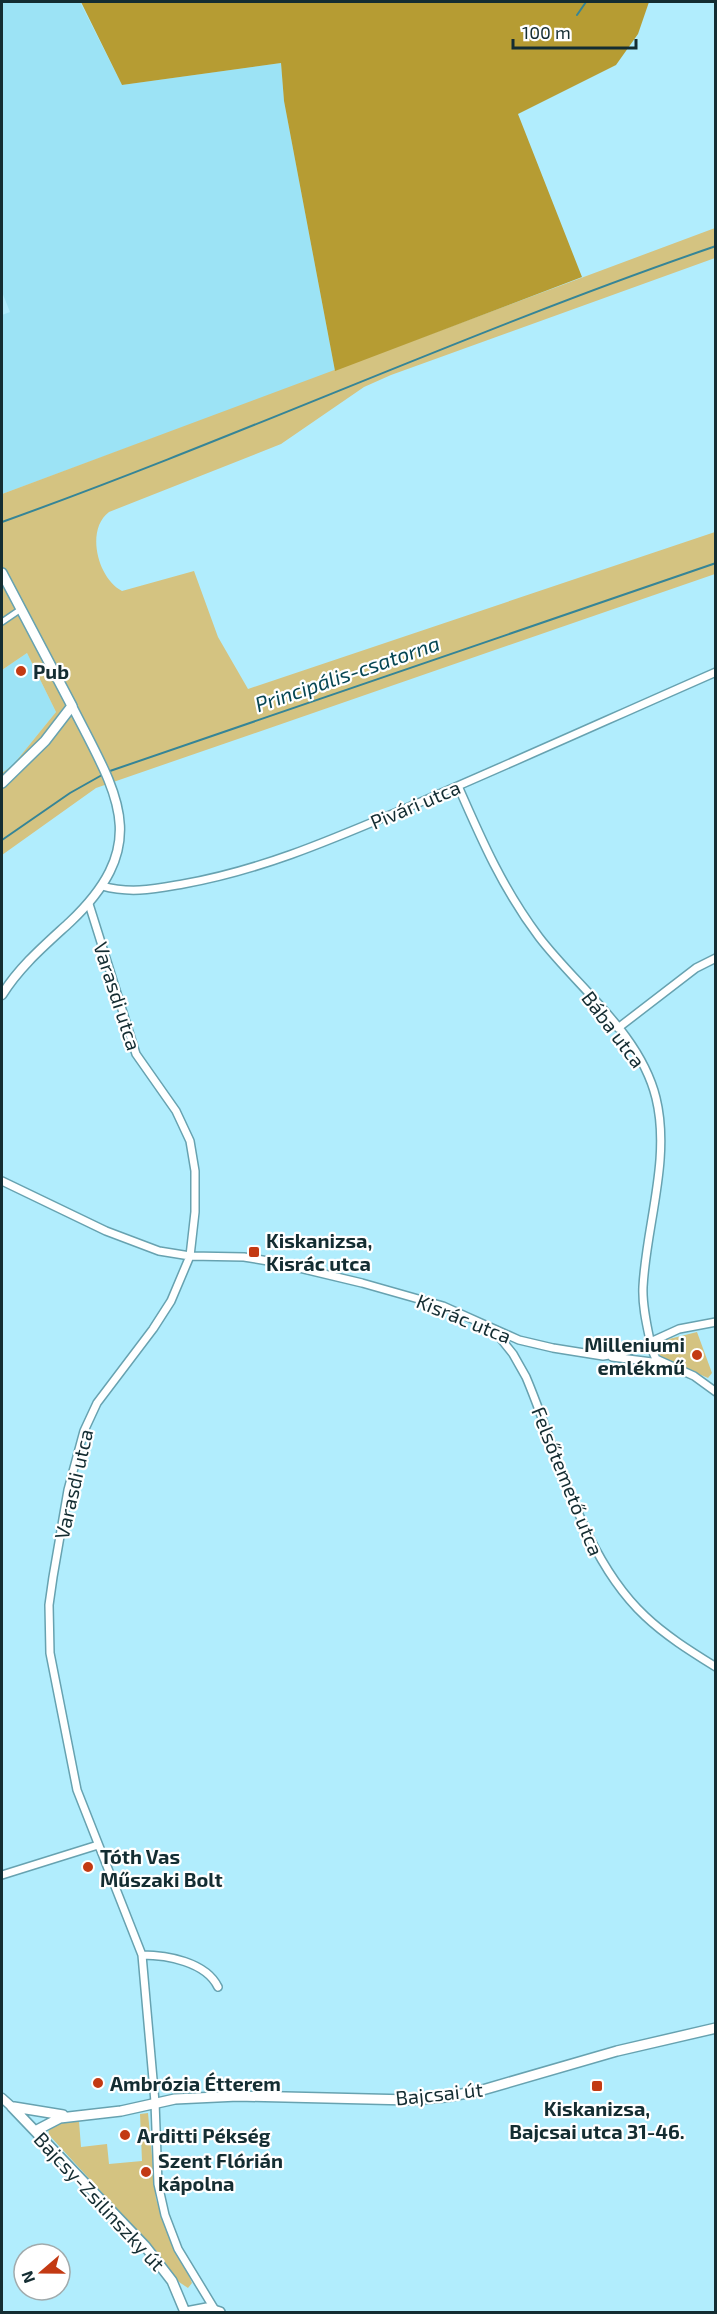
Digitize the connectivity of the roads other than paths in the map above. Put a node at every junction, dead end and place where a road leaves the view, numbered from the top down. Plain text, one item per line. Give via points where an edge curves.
1 (2, 573) edge
2 (21, 609) junction
3 (2, 622) edge
4 (716, 672) edge
5 (72, 706) junction
6 (2, 783) edge
7 (458, 786) junction
8 (102, 886) junction
9 (89, 904) junction
10 (716, 958) edge
11 (2, 996) edge
12 (618, 1028) junction
13 (2, 1181) edge
14 (190, 1256) junction
15 (716, 1322) edge
16 (491, 1328) junction
17 (650, 1341) junction
18 (603, 1356) junction
19 (664, 1363) junction
20 (716, 1392) edge
21 (716, 1667) edge
22 (98, 1845) junction
23 (2, 1875) edge
24 (142, 1955) junction
25 (218, 1987) dead end
26 (716, 2028) edge
27 (2, 2098) edge
28 (154, 2102) junction
29 (12, 2107) junction
30 (72, 2116) junction
31 (35, 2131) junction
32 (217, 2311) edge
33 (185, 2313) edge

1 - 2 main road
2 - 3 street
2 - 5 main road
4 - 7 street, Pivári utca
5 - 6 main road
5 - 8 street via 112,783 120,813 120,838
7 - 8 street, Pivári utca via 314,847 240,873 141,891
7 - 12 street, Bába utca via 504,887 541,939
8 - 9 street
9 - 11 street via 24,965
9 - 14 street, Varasdi utca via 136,1054 176,1111 190,1141 196,1192
10 - 12 street via 696,968
12 - 17 street, Bába utca via 649,1077 659,1122 643,1287
13 - 14 street, Kisrác utca via 123,1238 159,1251
14 - 16 street, Kisrác utca via 274,1262 443,1306
14 - 22 street, Varasdi utca via 162,1316 88,1419 68,1490 53,1577 49,1628 52,1668 77,1790
15 - 17 street, Kisrác utca via 679,1329
16 - 18 street, Kisrác utca via 532,1343
16 - 21 street, Felsőtemető utca via 526,1377 588,1537 604,1566 645,1616
17 - 18 street, Kisrác utca via 629,1352
17 - 19 street via 653,1355
18 - 19 street
19 - 20 street via 694,1376
22 - 23 street
22 - 24 street, Varasdi utca
24 - 25 street via 175,1959 210,1976
24 - 28 street, Varasdi utca
26 - 28 main road, Bajcsai út via 445,2097 410,2100 238,2096
27 - 29 street, Bajcsy-Zsilinszky út
28 - 30 main road, Bajcsai út via 121,2111
28 - 32 street, Varasdi utca via 158,2184 165,2216 177,2248
29 - 30 main road
29 - 31 main road, Bajcsy-Zsilinszky út
30 - 31 main road via 53,2120
31 - 33 main road, Bajcsy-Zsilinszky út via 161,2265
32 - 33 main road via 200,2308

